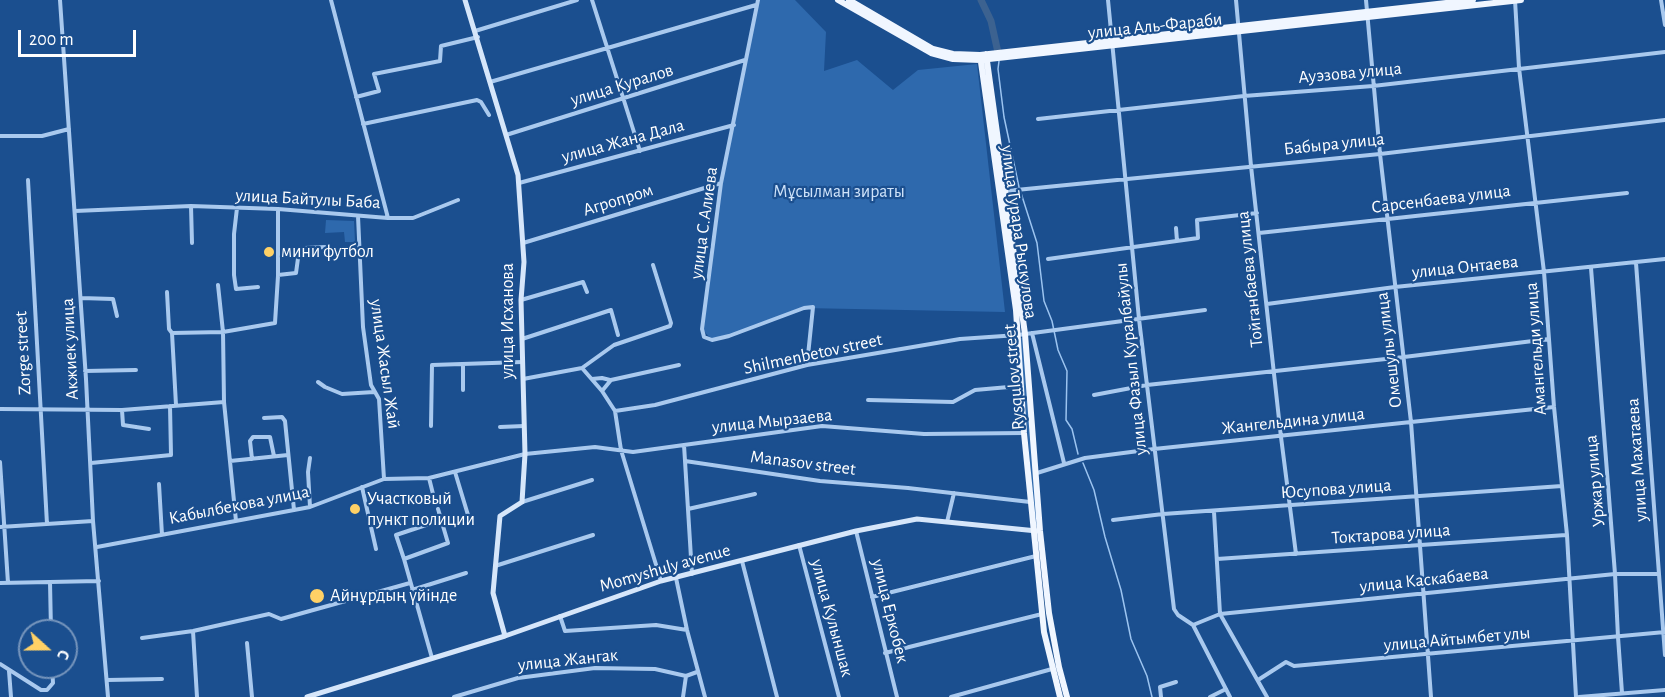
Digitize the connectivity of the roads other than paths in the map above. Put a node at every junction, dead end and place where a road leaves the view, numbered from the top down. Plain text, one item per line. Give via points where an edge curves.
1 (60, 0) edge
2 (331, 0) edge
3 (465, 0) edge
4 (578, 0) edge
5 (592, 0) edge
6 (838, 0) edge
7 (849, 0) edge
8 (1108, 0) edge
9 (1236, 0) edge
10 (1366, 0) edge
11 (1473, 0) edge
12 (1515, 0) edge
13 (1521, 0) edge
14 (1661, 0) edge
15 (757, 2) edge
16 (1368, 14) junction
17 (1665, 25) edge
18 (1239, 29) junction
19 (476, 34) junction
20 (1112, 43) junction
21 (608, 48) junction
22 (1665, 52) edge
23 (987, 57) junction
24 (745, 60) junction
25 (1519, 68) junction
26 (490, 82) junction
27 (1373, 86) junction
28 (1244, 96) junction
29 (356, 97) junction
30 (624, 98) junction
31 (1118, 111) junction
32 (489, 115) dead end
33 (1038, 119) dead end
34 (1665, 120) edge
35 (363, 124) junction
36 (734, 125) junction
37 (69, 129) junction
38 (506, 135) junction
39 (0, 136) edge
40 (1528, 138) junction
41 (640, 151) junction
42 (1380, 154) junction
43 (1251, 166) junction
44 (1127, 179) junction
45 (28, 180) dead end
46 (519, 183) junction
47 (721, 183) junction
48 (1006, 191) junction
49 (1627, 194) dead end
50 (458, 200) dead end
51 (1536, 202) junction
52 (191, 206) junction
53 (237, 208) junction
54 (278, 209) junction
55 (75, 211) junction
56 (1257, 213) junction
57 (358, 216) junction
58 (388, 218) junction
59 (1388, 220) junction
60 (1176, 228) dead end
61 (1259, 233) junction
62 (1177, 241) junction
63 (192, 243) dead end
64 (523, 243) junction
65 (326, 247) dead end
66 (1132, 247) junction
67 (1048, 259) dead end
68 (1665, 259) edge
69 (1636, 263) junction
70 (653, 265) dead end
71 (1591, 268) junction
72 (1544, 272) junction
73 (278, 275) junction
74 (218, 285) dead end
75 (258, 287) dead end
76 (1395, 287) junction
77 (167, 292) dead end
78 (587, 292) dead end
79 (81, 298) junction
80 (521, 300) junction
81 (1267, 304) junction
82 (1205, 310) dead end
83 (117, 316) dead end
84 (1139, 319) junction
85 (223, 332) junction
86 (172, 333) junction
87 (1025, 334) junction
88 (618, 335) dead end
89 (521, 339) junction
90 (1549, 339) junction
91 (1404, 357) junction
92 (522, 362) junction
93 (463, 364) junction
94 (679, 365) dead end
95 (807, 365) junction
96 (582, 368) junction
97 (135, 370) dead end
98 (1274, 370) junction
99 (85, 371) junction
100 (523, 379) junction
101 (592, 379) junction
102 (611, 380) junction
103 (318, 382) dead end
104 (1021, 386) junction
105 (1147, 386) junction
106 (463, 390) dead end
107 (602, 391) junction
108 (374, 392) junction
109 (1094, 395) dead end
110 (868, 400) dead end
111 (224, 402) junction
112 (176, 405) junction
113 (170, 406) junction
114 (1554, 407) junction
115 (40, 409) junction
116 (87, 409) junction
117 (0, 410) edge
118 (122, 410) junction
119 (615, 411) junction
120 (264, 418) dead end
121 (1411, 422) junction
122 (431, 426) dead end
123 (524, 426) junction
124 (500, 427) dead end
125 (149, 429) dead end
126 (1024, 433) junction
127 (1281, 437) junction
128 (684, 445) junction
129 (1154, 449) junction
130 (621, 450) junction
131 (1026, 450) joint
132 (288, 454) junction
133 (525, 454) junction
134 (274, 456) junction
135 (310, 458) dead end
136 (252, 459) junction
137 (230, 461) junction
138 (685, 461) junction
139 (0, 462) edge
140 (1064, 463) junction
141 (91, 464) junction
142 (454, 472) junction
143 (1037, 473) junction
144 (429, 478) junction
145 (384, 479) junction
146 (592, 480) dead end
147 (159, 484) dead end
148 (1562, 486) junction
149 (362, 488) junction
150 (954, 493) junction
151 (755, 494) dead end
152 (1416, 497) junction
153 (434, 498) dead end
154 (522, 502) junction
155 (1030, 502) junction
156 (1291, 506) junction
157 (310, 507) junction
158 (438, 509) dead end
159 (688, 509) junction
160 (294, 510) junction
161 (1214, 512) junction
162 (1163, 514) junction
163 (468, 515) dead end
164 (441, 520) junction
165 (1113, 520) dead end
166 (93, 521) junction
167 (236, 521) junction
168 (947, 522) junction
169 (47, 524) junction
170 (2, 527) edge
171 (856, 531) junction
172 (1032, 531) junction
173 (1041, 531) junction
174 (162, 535) junction
175 (593, 535) dead end
176 (1567, 535) junction
177 (799, 546) junction
178 (1420, 546) junction
179 (97, 547) junction
180 (376, 549) dead end
181 (1296, 554) junction
182 (1036, 556) junction
183 (404, 559) junction
184 (1217, 560) junction
185 (742, 561) junction
186 (495, 566) junction
187 (466, 573) dead end
188 (692, 574) junction
189 (1616, 574) junction
190 (1659, 574) junction
191 (676, 578) junction
192 (1570, 579) junction
193 (99, 581) junction
194 (661, 581) junction
195 (50, 582) junction
196 (0, 583) edge
197 (8, 583) junction
198 (410, 583) junction
199 (412, 590) junction
200 (1424, 594) junction
201 (872, 597) junction
202 (1042, 614) junction
203 (1220, 614) junction
204 (560, 615) junction
205 (51, 619) edge
206 (1193, 625) junction
207 (1052, 629) junction
208 (193, 630) junction
209 (687, 630) junction
210 (1044, 632) junction
211 (1664, 632) edge
212 (505, 636) junction
213 (1617, 637) junction
214 (142, 638) dead end
215 (1573, 642) junction
216 (247, 643) dead end
217 (885, 653) junction
218 (1427, 655) junction
219 (1665, 655) edge
220 (432, 659) junction
221 (0, 663) edge
222 (1052, 669) junction
223 (9, 671) junction
224 (697, 672) junction
225 (18, 676) edge
226 (686, 676) junction
227 (22, 679) edge
228 (53, 679) edge
229 (162, 679) dead end
230 (107, 680) junction
231 (1258, 680) junction
232 (1176, 682) dead end
233 (1226, 689) junction
234 (1665, 690) edge
235 (1622, 693) junction
236 (11, 697) edge
237 (108, 697) edge
238 (197, 697) edge
239 (252, 697) edge
240 (307, 697) edge
241 (454, 697) edge
242 (683, 697) edge
243 (705, 697) edge
244 (777, 697) edge
245 (839, 697) edge
246 (897, 697) edge
247 (951, 697) edge
248 (1060, 697) edge
249 (1067, 697) edge
250 (1161, 697) edge
251 (1210, 697) edge
252 (1230, 697) edge
253 (1267, 697) edge
254 (1431, 697) edge
255 (1577, 697) edge

1 - 37 street, Акжиек улица
2 - 29 street, улица Байтулы Баба
3 - 19 main road, улица Исханова
4 - 19 street
5 - 21 street
6 - 23 main road via 931,53 953,59
7 - 23 main road via 933,48
8 - 20 street, улица Фазыл Куралбайулы
9 - 18 street, Тойганбаева улица
10 - 16 street, Омешулы улица
11 - 16 main road, улица Аль-Фараби
12 - 13 main road, улица Аль-Фараби
12 - 16 main road, улица Аль-Фараби
12 - 25 street, Амангельди улица
14 - 17 street
15 - 21 street
15 - 24 street, улица С.Алиева
16 - 18 main road, улица Аль-Фараби
16 - 27 street, Омешулы улица
18 - 20 main road, улица Аль-Фараби
18 - 28 street, Тойганбаева улица
19 - 26 main road, улица Исханова
19 - 29 street via 441,46 440,61 374,74 379,91
20 - 23 main road, улица Аль-Фараби
20 - 31 street, улица Фазыл Куралбайулы
21 - 26 street
21 - 30 street
22 - 25 street, Ауэзова улица
23 - 48 main road, Rysqulov street
23 - 87 main road, улица Турара Рыскулова
24 - 30 street, улица Куралов
24 - 36 street, улица С.Алиева
25 - 27 street, Ауэзова улица
25 - 40 street, Амангельди улица
26 - 38 main road, улица Исханова
27 - 28 street, Ауэзова улица
27 - 42 street, Омешулы улица
28 - 31 street, Ауэзова улица
28 - 43 street, Тойганбаева улица
29 - 35 street, улица Байтулы Баба
30 - 38 street, улица Куралов
30 - 41 street
31 - 33 street, Ауэзова улица
31 - 44 street, улица Фазыл Куралбайулы
32 - 35 street via 477,100
34 - 40 street, Бабыра улица
35 - 58 street, улица Байтулы Баба
36 - 41 street, улица Жана Дала
36 - 47 street, улица С.Алиева
37 - 39 street via 42,136
37 - 55 street, Акжиек улица
38 - 46 main road, улица Исханова
40 - 42 street, Бабыра улица
40 - 51 street, Амангельди улица
41 - 46 street, улица Жана Дала
42 - 43 street, Бабыра улица
42 - 59 street, Омешулы улица
43 - 44 street, Бабыра улица
43 - 56 street, Тойганбаева улица
44 - 48 street, Бабыра улица
44 - 66 street, улица Фазыл Куралбайулы
45 - 115 street, Zorge street
46 - 64 main road, улица Исханова
47 - 64 street, Агропром
47 - 95 street, улица С.Алиева via 702,329 705,337 712,340 729,336 813,307
48 - 87 main road, Rysqulov street
49 - 51 street, Сарсенбаева улица
50 - 58 street via 413,218
51 - 59 street, Сарсенбаева улица
51 - 72 street, Амангельди улица
52 - 53 street, улица Байтулы Баба
52 - 55 street, улица Байтулы Баба
52 - 63 street
53 - 54 street, улица Байтулы Баба
53 - 75 street via 236,289
54 - 57 street, улица Байтулы Баба
54 - 73 street
55 - 79 street, Акжиек улица
56 - 61 street, Тойганбаева улица
56 - 62 street via 1197,220 1198,238
57 - 58 street, улица Байтулы Баба
57 - 108 street, улица Жасыл Жай via 363,327
59 - 61 street, Сарсенбаева улица
59 - 76 street, Омешулы улица
60 - 62 street
61 - 81 street, Тойганбаева улица
62 - 66 street
64 - 80 main road, улица Исханова
65 - 73 street via 298,251 296,273
66 - 67 street
66 - 84 street, улица Фазыл Куралбайулы
68 - 69 street, улица Онтаева
69 - 71 street, улица Онтаева
69 - 190 street, улица Махатаева
70 - 96 street via 670,326 614,345
71 - 72 street, улица Онтаева
71 - 189 street, Уржар улица
72 - 76 street, улица Онтаева
72 - 90 street, Амангельди улица
73 - 85 street via 275,323
74 - 85 street
76 - 81 street, улица Онтаева
76 - 91 street, Омешулы улица
77 - 86 street
78 - 80 street via 583,282
79 - 83 street via 113,299
79 - 99 street, Акжиек улица
80 - 89 main road, улица Исханова
81 - 98 street, Тойганбаева улица
82 - 84 street, Shilmenbetov street
84 - 87 street, Shilmenbetov street
84 - 105 street, улица Фазыл Куралбайулы
85 - 86 street
85 - 111 street
86 - 112 street
87 - 95 street, Shilmenbetov street via 960,339
87 - 104 main road, улица Турара Рыскулова
87 - 140 street
87 - 143 main road, Rysqulov street
88 - 89 street via 611,310
89 - 92 main road, улица Исханова
90 - 91 street
90 - 114 street, Амангельди улица
91 - 98 street
91 - 121 street, Омешулы улица
92 - 93 street
92 - 100 main road, улица Исханова
93 - 106 street
93 - 122 street via 432,365
94 - 102 street
95 - 119 street, Shilmenbetov street via 655,405
96 - 100 street
96 - 101 street
97 - 99 street
98 - 105 street
98 - 127 street, Тойганбаева улица
99 - 116 street, Акжиек улица
100 - 123 main road, улица Исханова
101 - 102 street
101 - 107 street
102 - 107 street
103 - 108 street via 342,394
104 - 110 street via 975,390 953,402
104 - 126 main road, улица Турара Рыскулова
105 - 109 street
105 - 129 street, улица Фазыл Куралбайулы
107 - 119 street
108 - 145 street, улица Жасыл Жай via 379,399
111 - 112 street
111 - 137 street
112 - 113 street
113 - 118 street
113 - 141 street via 171,455
114 - 121 street, Жангельдина улица
114 - 148 street, Амангельди улица
115 - 116 street
115 - 117 street
115 - 169 street, Zorge street
116 - 118 street
116 - 141 street, Акжиек улица
118 - 125 street via 123,425
119 - 130 street
120 - 132 street via 282,417
121 - 127 street, Жангельдина улица
121 - 152 street, Омешулы улица
123 - 124 street
123 - 133 main road, улица Исханова
126 - 128 street, улица Мырзаева via 924,434 822,426
126 - 131 main road, улица Турара Рыскулова
127 - 129 street, Жангельдина улица
127 - 156 street, Тойганбаева улица
128 - 130 street, улица Мырзаева
128 - 138 street
129 - 140 street, Жангельдина улица
129 - 162 street, улица Фазыл Куралбайулы
130 - 133 street, улица Мырзаева via 595,447
130 - 194 street
131 - 155 main road, Rysqulov street
132 - 134 street
132 - 160 street
133 - 142 street, Кабылбекова улица
133 - 154 main road, улица Исханова
134 - 136 street
134 - 136 street via 270,437 253,437
135 - 157 street
136 - 137 street
137 - 167 street
138 - 150 street, Manasov street via 820,481
138 - 159 street
139 - 170 street
140 - 143 street, Жангельдина улица
141 - 166 street, Акжиек улица
142 - 144 street, Кабылбекова улица
142 - 163 street
143 - 173 main road, Rysqulov street
144 - 145 street, Кабылбекова улица
144 - 153 street
145 - 149 street, Кабылбекова улица
146 - 154 street
147 - 174 street
148 - 152 street, Юсупова улица
148 - 176 street, Амангельди улица
149 - 157 street, Кабылбекова улица
149 - 180 street
150 - 155 street, Manasov street
150 - 168 street
151 - 159 street
152 - 156 street, Юсупова улица
152 - 178 street, Омешулы улица
154 - 186 main road via 500,516
155 - 172 main road, Rysqulov street
156 - 161 street, Юсупова улица
156 - 181 street, Тойганбаева улица
157 - 160 street, Кабылбекова улица
158 - 164 street
159 - 188 street
160 - 167 street, Кабылбекова улица
161 - 162 street, Юсупова улица
161 - 184 street
162 - 165 street, Юсупова улица
162 - 206 street, улица Фазыл Куралбайулы via 1174,609
164 - 183 street via 448,543
164 - 183 street via 396,535
166 - 169 street
166 - 179 street, Акжиек улица
167 - 174 street, Кабылбекова улица
168 - 171 main road, Momyshuly avenue via 917,519
168 - 172 main road, Momyshuly avenue
169 - 170 street
170 - 197 street
171 - 177 main road, Momyshuly avenue
171 - 201 street, улица Еркобек
172 - 173 main road, Momyshuly avenue
172 - 182 main road, Rysqulov street
173 - 207 main road, Rysqulov street
174 - 179 street, Кабылбекова улица
175 - 186 street
176 - 178 street, Токтарова улица
176 - 192 street, Амангельди улица
177 - 185 main road, Momyshuly avenue
177 - 245 street, улица Кулыншак
178 - 181 street, Токтарова улица
178 - 200 street, Омешулы улица
179 - 193 street, Акжиек улица
181 - 184 street, Токтарова улица
182 - 201 street
182 - 202 main road, Rysqulov street
183 - 198 street
184 - 203 street
185 - 188 main road, Momyshuly avenue
185 - 244 street
186 - 212 main road via 493,593
187 - 199 street
188 - 191 main road, Momyshuly avenue
189 - 190 street, улица Каскабаева
189 - 192 street, улица Каскабаева
189 - 213 street, Уржар улица
190 - 211 street, улица Махатаева
191 - 194 main road, Momyshuly avenue
191 - 209 street
192 - 200 street, улица Каскабаева
192 - 215 street, Амангельди улица
193 - 195 street
193 - 230 street, Акжиек улица
194 - 204 main road, Momyshuly avenue
195 - 197 street
195 - 205 street
196 - 197 street
198 - 199 street
198 - 208 street via 281,620 269,614
199 - 220 street
200 - 203 street, улица Каскабаева
200 - 218 street, Омешулы улица
201 - 217 street, улица Еркобек
202 - 210 main road, Rysqulov street
202 - 217 street
203 - 206 street, улица Каскабаева
203 - 231 street
204 - 209 street via 565,631 656,625
204 - 212 main road, Momyshuly avenue
206 - 233 street, улица Фазыл Куралбайулы
207 - 210 main road
207 - 249 main road, Rysqulov street
208 - 214 street
208 - 238 street
209 - 224 street
210 - 222 main road, Rysqulov street
211 - 213 street, улица Айтымбет улы
211 - 219 street, улица Махатаева
212 - 220 main road, Momyshuly avenue
213 - 215 street, улица Айтымбет улы
213 - 235 street, Уржар улица
215 - 218 street, улица Айтымбет улы
215 - 255 street, Амангельди улица
216 - 239 street
217 - 246 street, улица Еркобек
218 - 231 street, улица Айтымбет улы via 1294,666 1286,662
218 - 254 street, Омешулы улица
220 - 240 main road, Momyshuly avenue
221 - 223 street
222 - 247 street
222 - 248 main road, Rysqulov street
223 - 225 street
223 - 236 street
224 - 226 street
224 - 243 street
226 - 241 street, улица Жангак via 655,669 595,668 518,678
226 - 242 street
227 - 228 street via 41,690 50,689
229 - 230 street
230 - 237 street, Акжиек улица
231 - 253 street
232 - 250 street via 1160,687
233 - 251 street
233 - 252 street, улица Фазыл Куралбайулы
234 - 235 street
235 - 255 street

